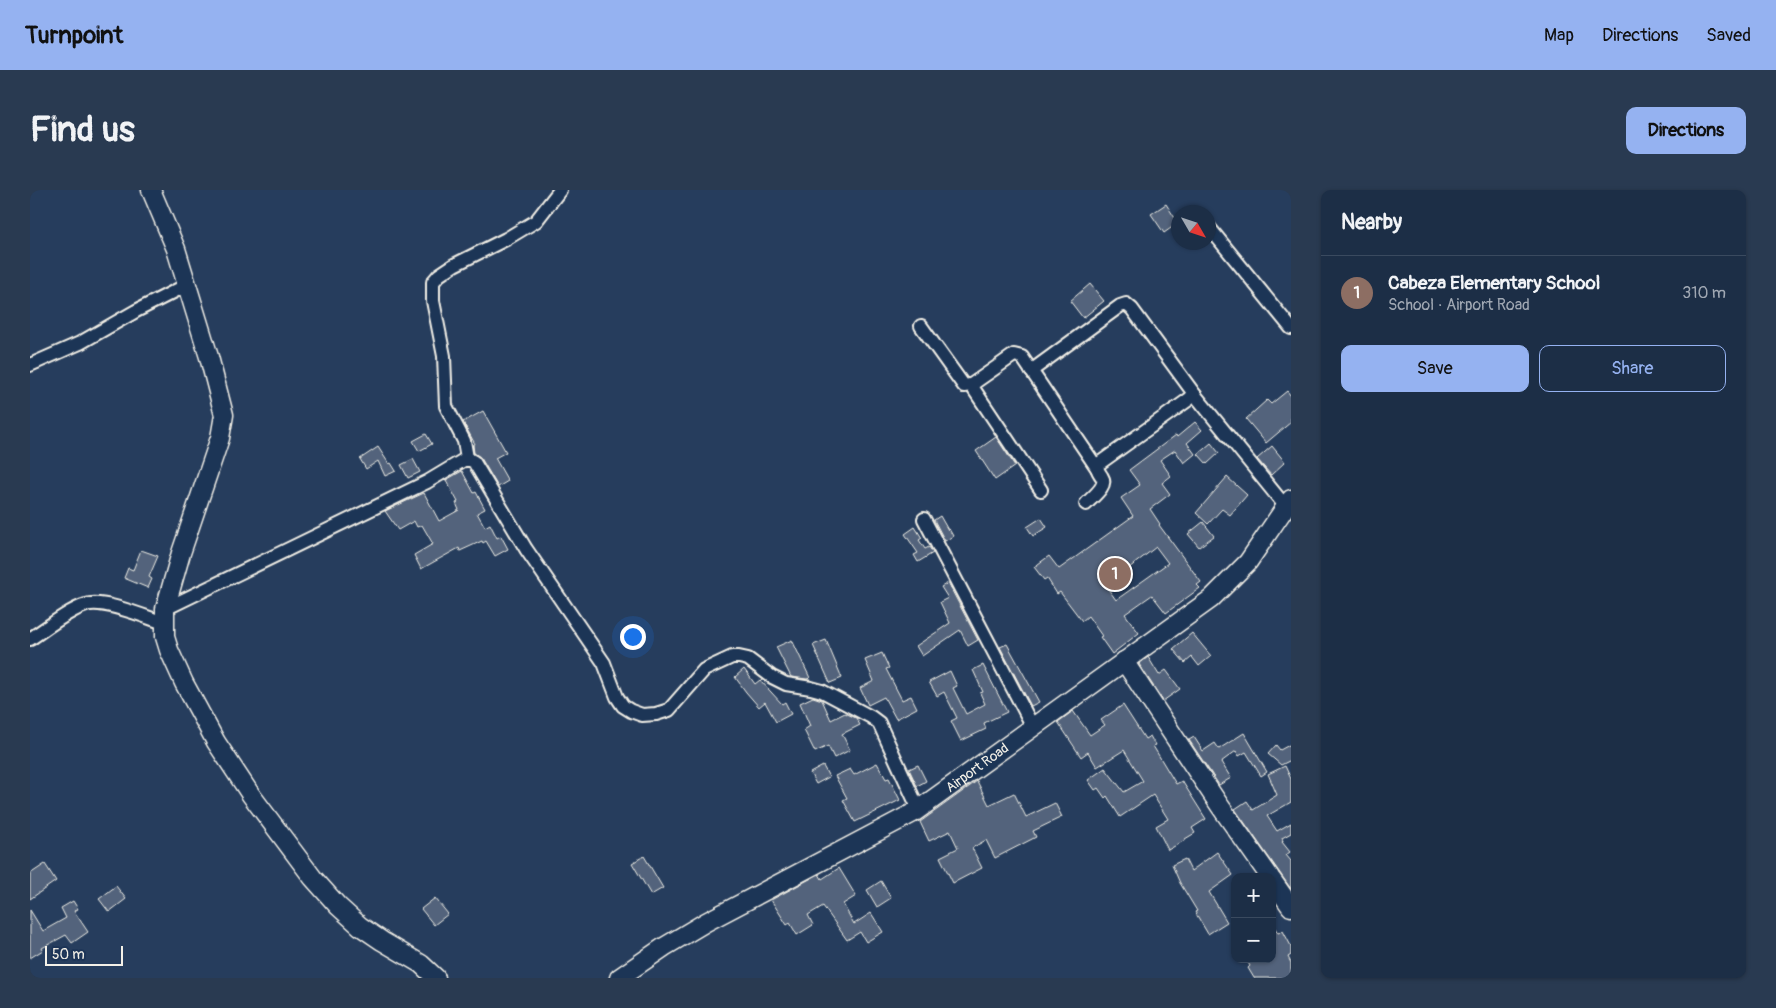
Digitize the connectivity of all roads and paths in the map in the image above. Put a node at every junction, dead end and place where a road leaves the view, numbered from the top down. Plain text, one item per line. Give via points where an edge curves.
1 (151, 190) edge
2 (560, 190) edge
3 (1216, 236) edge
4 (187, 285) junction
5 (921, 326) dead end
6 (1291, 328) edge
7 (30, 365) edge
8 (1031, 370) junction
9 (970, 386) junction
10 (1195, 395) junction
11 (468, 458) junction
12 (1097, 468) junction
13 (1041, 490) dead end
14 (1288, 503) edge
15 (1086, 504) dead end
16 (924, 519) dead end
17 (164, 616) junction
18 (30, 639) edge
19 (1124, 661) junction
20 (1033, 727) junction
21 (918, 810) junction
22 (1267, 873) edge
23 (1276, 886) edge
24 (1291, 907) edge
25 (436, 978) edge
26 (618, 978) edge

1 - 4 street
2 - 11 street via 536,221 454,265 433,282 433,301 444,356 446,406 464,441
3 - 6 street
4 - 7 street via 80,343
4 - 17 street via 222,406 223,426 176,568
5 - 9 street via 961,384
8 - 9 street via 1022,357 1014,355
8 - 10 street via 1126,304
8 - 12 street
9 - 13 street
10 - 12 street
10 - 14 street
11 - 17 street
11 - 21 street via 474,462 526,549 604,663 616,697 623,706 642,715 663,712 674,706 704,670 732,657 744,658 786,684 822,691 878,723
12 - 15 street via 1104,482
14 - 19 street, Airport Road via 1248,562 1211,599
16 - 20 street
17 - 18 street via 93,603
17 - 25 street via 169,650 216,742 313,878 360,926 421,964
19 - 20 street, Airport Road
19 - 22 street
20 - 21 street, Airport Road
21 - 26 street, Airport Road via 706,922
23 - 24 street

